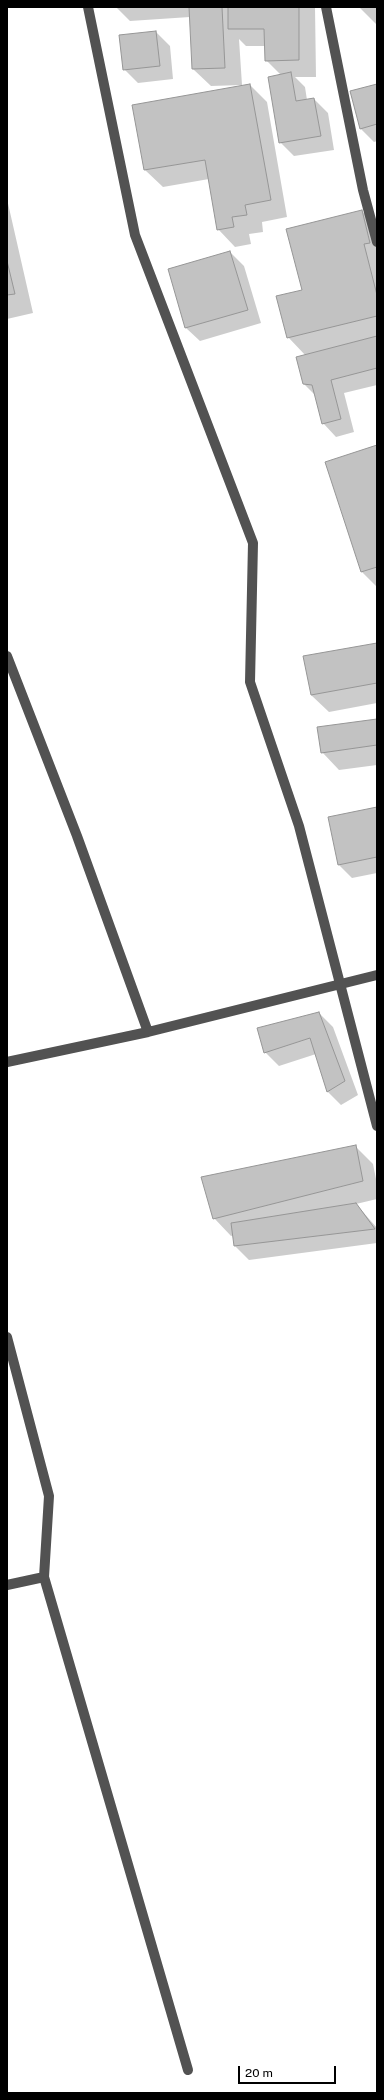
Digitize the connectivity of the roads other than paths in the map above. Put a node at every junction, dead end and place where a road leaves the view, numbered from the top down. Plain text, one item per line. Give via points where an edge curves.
1 (88, 7) edge
2 (326, 7) edge
3 (377, 242) edge
4 (7, 656) edge
5 (377, 975) edge
6 (341, 983) junction
7 (148, 1032) junction
8 (7, 1062) edge
9 (377, 1126) edge
10 (7, 1337) edge
11 (44, 1577) junction
12 (7, 1585) edge
13 (188, 2070) dead end

1 - 6 street via 135,235 252,543 250,682 299,826
2 - 3 street via 363,190
4 - 7 street via 77,836
5 - 6 street
6 - 7 street
6 - 9 street
7 - 8 street
10 - 11 street via 49,1496
11 - 12 street
11 - 13 street

